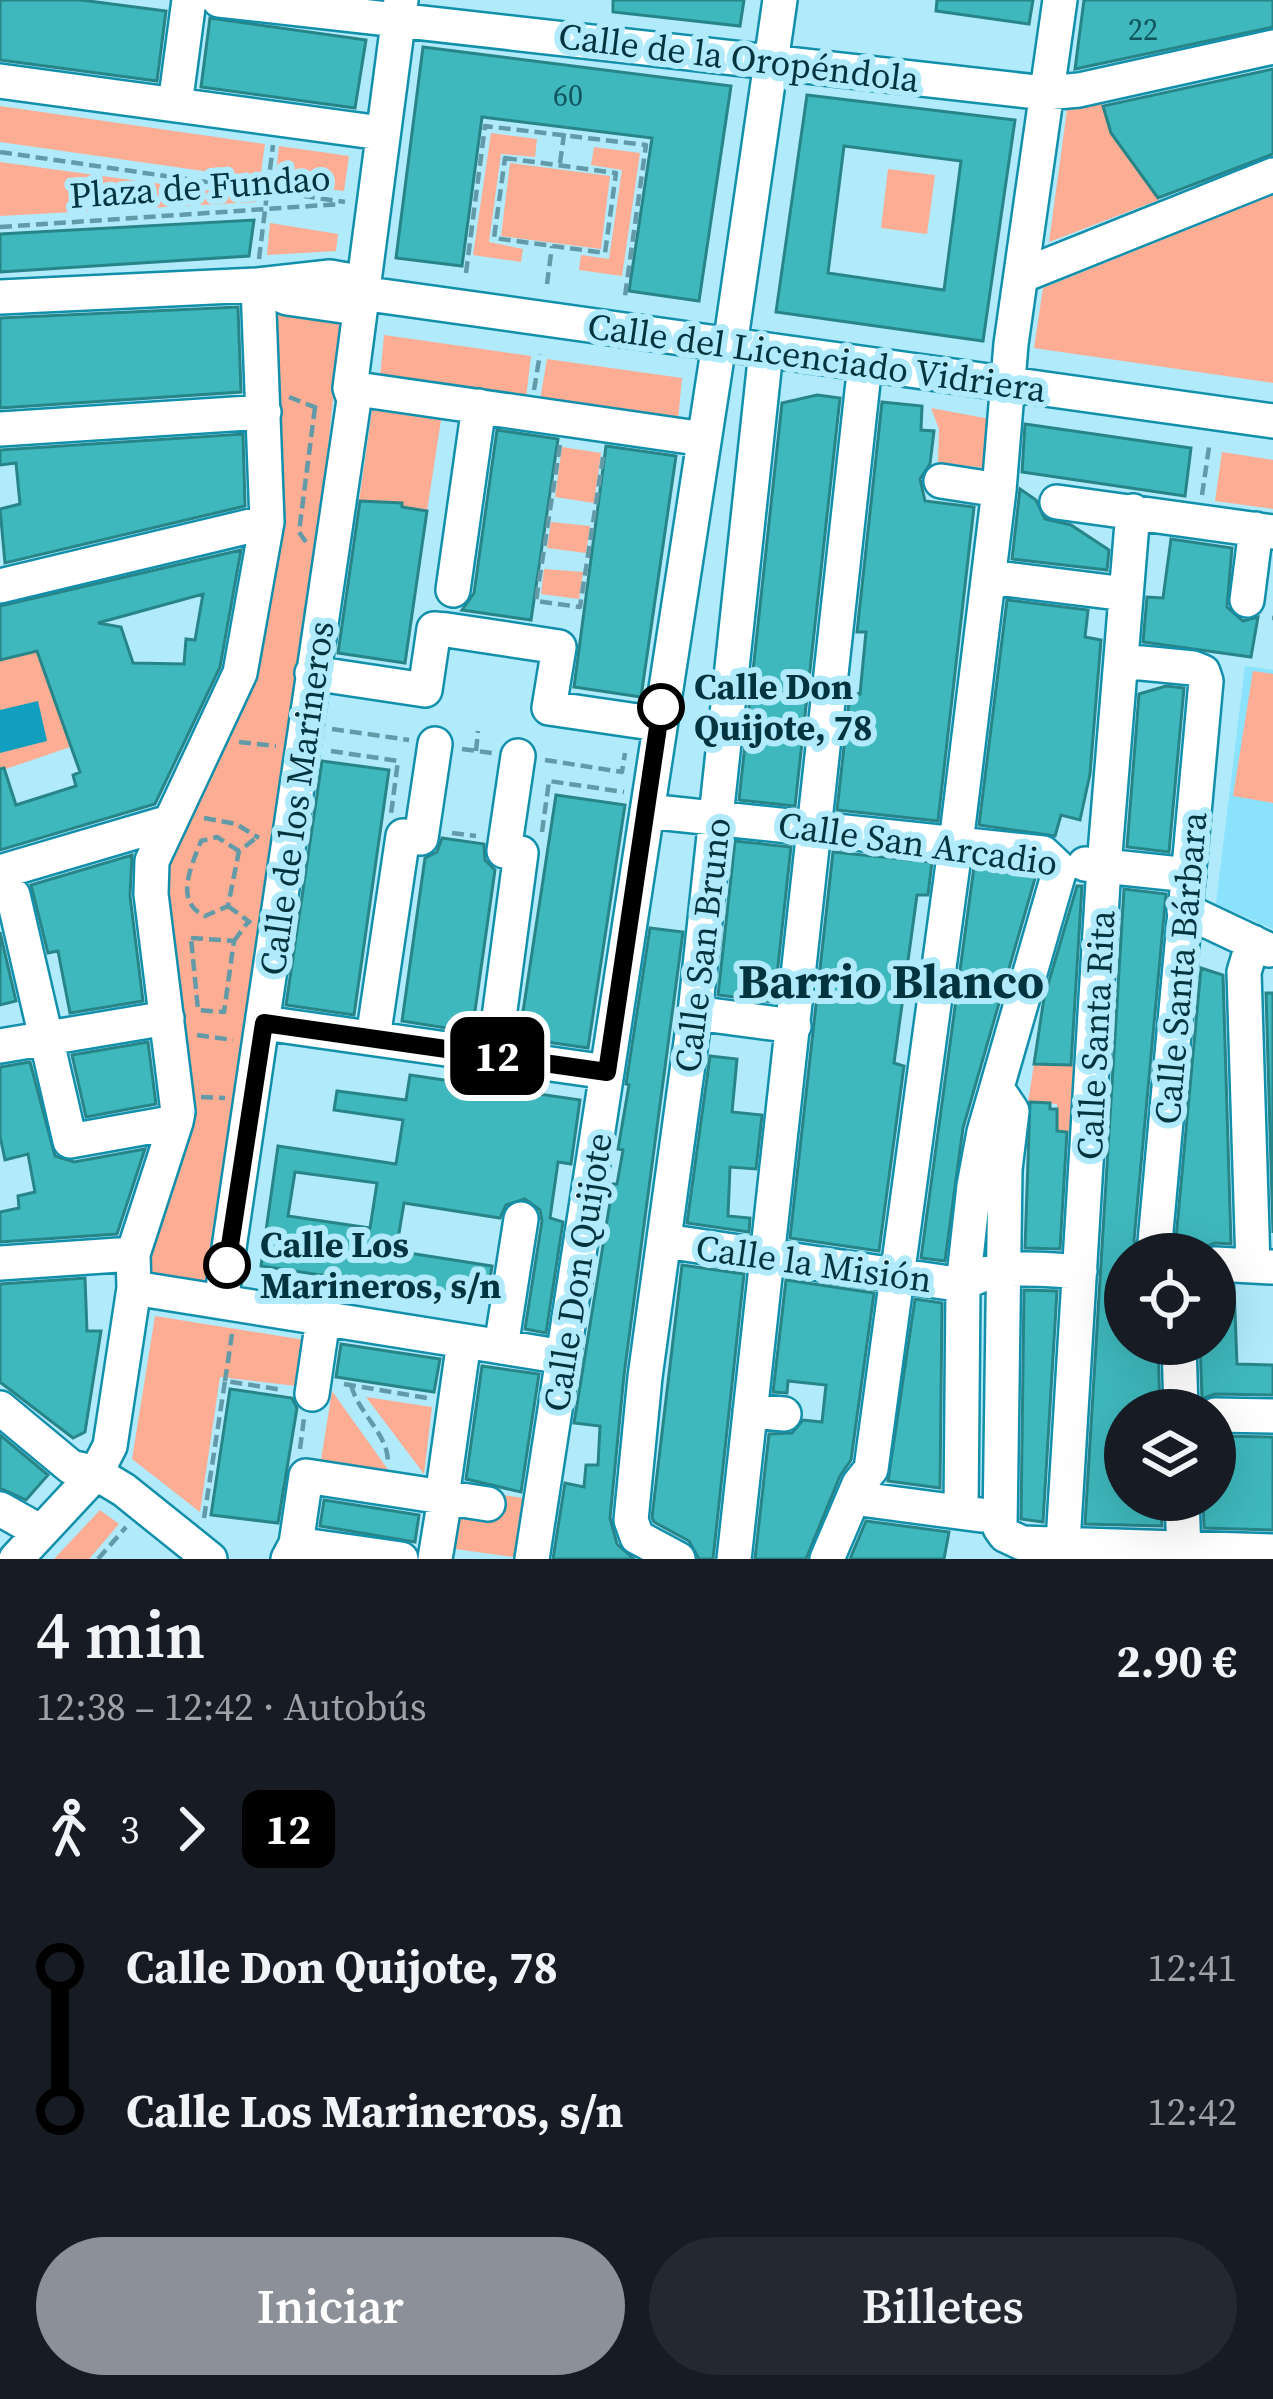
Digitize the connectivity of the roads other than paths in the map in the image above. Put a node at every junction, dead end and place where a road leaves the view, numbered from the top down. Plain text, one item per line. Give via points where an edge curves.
1 (189, 0) edge
2 (219, 0) edge
3 (780, 0) edge
4 (1060, 0) edge
5 (400, 9) edge
6 (1273, 47) edge
7 (771, 60) junction
8 (0, 81) edge
9 (1045, 93) junction
10 (175, 105) junction
11 (381, 133) junction
12 (1273, 175) edge
13 (258, 274) junction
14 (1021, 276) junction
15 (361, 293) junction
16 (0, 297) edge
17 (724, 345) junction
18 (766, 351) junction
19 (866, 364) junction
20 (1008, 384) junction
21 (340, 400) junction
22 (271, 402) junction
23 (479, 406) junction
24 (1273, 422) edge
25 (0, 429) edge
26 (704, 439) junction
27 (941, 481) dead end
28 (999, 490) junction
29 (1057, 502) dead end
30 (1133, 511) junction
31 (283, 527) junction
32 (1265, 531) edge
33 (989, 577) junction
34 (0, 586) edge
35 (453, 590) dead end
36 (1126, 594) junction
37 (1264, 612) edge
38 (1121, 661) junction
39 (312, 674) junction
40 (658, 724) junction
41 (450, 747) road end
42 (503, 754) road end
43 (638, 802) junction
44 (717, 818) junction
45 (166, 823) junction
46 (814, 828) junction
47 (956, 844) junction
48 (1104, 866) junction
49 (1060, 868) junction
50 (1189, 875) junction
51 (6, 884) edge
52 (1184, 910) junction
53 (1263, 947) edge
54 (695, 1012) junction
55 (174, 1025) junction
56 (794, 1026) junction
57 (252, 1032) junction
58 (48, 1037) junction
59 (373, 1038) junction
60 (0, 1046) edge
61 (494, 1055) junction
62 (607, 1072) junction
63 (998, 1090) junction
64 (176, 1122) junction
65 (521, 1220) dead end
66 (1157, 1233) edge
67 (665, 1241) junction
68 (134, 1254) junction
69 (768, 1257) junction
70 (0, 1263) edge
71 (1263, 1266) edge
72 (1004, 1270) junction
73 (1080, 1271) junction
74 (898, 1275) junction
75 (963, 1285) junction
76 (134, 1288) junction
77 (221, 1302) junction
78 (323, 1318) junction
79 (464, 1341) junction
80 (501, 1347) junction
81 (564, 1357) junction
82 (311, 1389) road end
83 (0, 1408) edge
84 (1236, 1415) edge
85 (1273, 1416) edge
86 (97, 1472) junction
87 (444, 1490) junction
88 (853, 1498) junction
89 (488, 1504) dead end
90 (0, 1509) edge
91 (961, 1512) junction
92 (1183, 1521) edge
93 (1002, 1528) junction
94 (41, 1532) junction
95 (1184, 1551) junction
96 (1273, 1551) edge
97 (292, 1552) edge
98 (1062, 1552) edge
99 (16, 1559) edge
100 (211, 1559) edge
101 (401, 1559) edge
102 (435, 1559) edge
103 (532, 1559) edge
104 (678, 1559) edge
105 (734, 1559) edge
106 (827, 1559) edge

1 - 10 street
2 - 5 street, Calle de la Oropéndola via 352,18
3 - 7 street, Calle Don Quijote
4 - 9 street
5 - 7 street, Calle de la Oropéndola
5 - 11 street, Calle de los Marineros
6 - 9 street, Calle de la Oropéndola
7 - 9 street, Calle de la Oropéndola
7 - 17 street, Calle Don Quijote
8 - 10 street
9 - 14 street
10 - 11 street
11 - 15 street, Calle de los Marineros
12 - 14 street
13 - 15 street, Calle del Licenciado Vidriera via 286,298 343,306
13 - 16 street, Calle del Licenciado Vidriera
13 - 22 street
14 - 20 street
15 - 17 street, Calle del Licenciado Vidriera
15 - 21 street, Calle de los Marineros
17 - 18 street, Calle del Licenciado Vidriera
17 - 26 street, Calle Don Quijote
18 - 19 street, Calle del Licenciado Vidriera
18 - 44 street, Calle San Bruno
19 - 20 street, Calle del Licenciado Vidriera
19 - 46 street
20 - 24 street, Calle del Licenciado Vidriera
20 - 28 street
21 - 23 street
21 - 39 street, Calle de los Marineros via 354,400
22 - 25 street
22 - 31 street
23 - 26 street
23 - 35 street
26 - 40 street, Calle Don Quijote
27 - 28 street
28 - 33 street
29 - 30 street
30 - 32 street
30 - 36 street, Calle Santa Rita
31 - 34 street
31 - 45 street via 236,687
32 - 37 street
33 - 36 street
33 - 47 street
36 - 38 street, Calle Santa Rita
38 - 48 street, Calle Santa Rita
38 - 50 street, Calle Santa Bárbara via 1193,668 1206,681
39 - 40 street via 425,690 434,628 470,633 559,646 549,708
39 - 57 street, Calle de los Marineros
40 - 43 street, Calle Don Quijote
41 - 59 street via 413,832
42 - 61 street via 513,846
43 - 44 street, Calle San Arcadio
43 - 62 street, Calle Don Quijote
44 - 46 street, Calle San Arcadio
44 - 54 street, Calle San Bruno
45 - 51 street
45 - 55 street via 152,860 151,894
46 - 47 street, Calle San Arcadio
46 - 56 street
47 - 49 street, Calle San Arcadio via 1043,853
47 - 74 street
48 - 49 street, Calle San Arcadio
48 - 50 street, Calle San Arcadio
48 - 73 street, Calle Santa Rita
49 - 63 street
50 - 52 street, Calle Santa Bárbara
51 - 58 street via 52,994
52 - 53 street
52 - 66 street, Calle Santa Bárbara
53 - 71 street via 1244,971
54 - 56 street
54 - 67 street, Calle San Bruno
55 - 58 street
55 - 64 street
56 - 69 street
57 - 59 street
57 - 77 street, Calle de los Marineros
58 - 60 street
58 - 64 street via 70,1141
59 - 61 street
61 - 62 street
62 - 81 street, Calle Don Quijote
63 - 72 street via 1012,1111
63 - 75 street via 974,1186
64 - 68 street
65 - 80 street
67 - 69 street, Calle la Misión
67 - 104 street, Calle San Bruno via 631,1520 637,1537
68 - 70 street
68 - 76 street
69 - 74 street, Calle la Misión
69 - 105 street via 767,1412
72 - 73 street
72 - 75 street
72 - 93 street
73 - 98 street, Calle Santa Rita
74 - 75 street, Calle la Misión
74 - 88 street via 871,1469
75 - 91 street
76 - 77 street
76 - 86 street via 110,1445
77 - 78 street
78 - 79 street
78 - 82 street
79 - 80 street
79 - 87 street
80 - 81 street
81 - 103 street, Calle Don Quijote
83 - 86 street via 71,1467
84 - 85 street
86 - 94 street
86 - 100 street
87 - 89 street
87 - 97 street via 306,1476
87 - 102 street
88 - 91 street
88 - 106 street
90 - 94 street
91 - 93 street
92 - 95 street
93 - 98 street via 1022,1543
94 - 99 street
95 - 96 street
95 - 98 street
97 - 101 street

